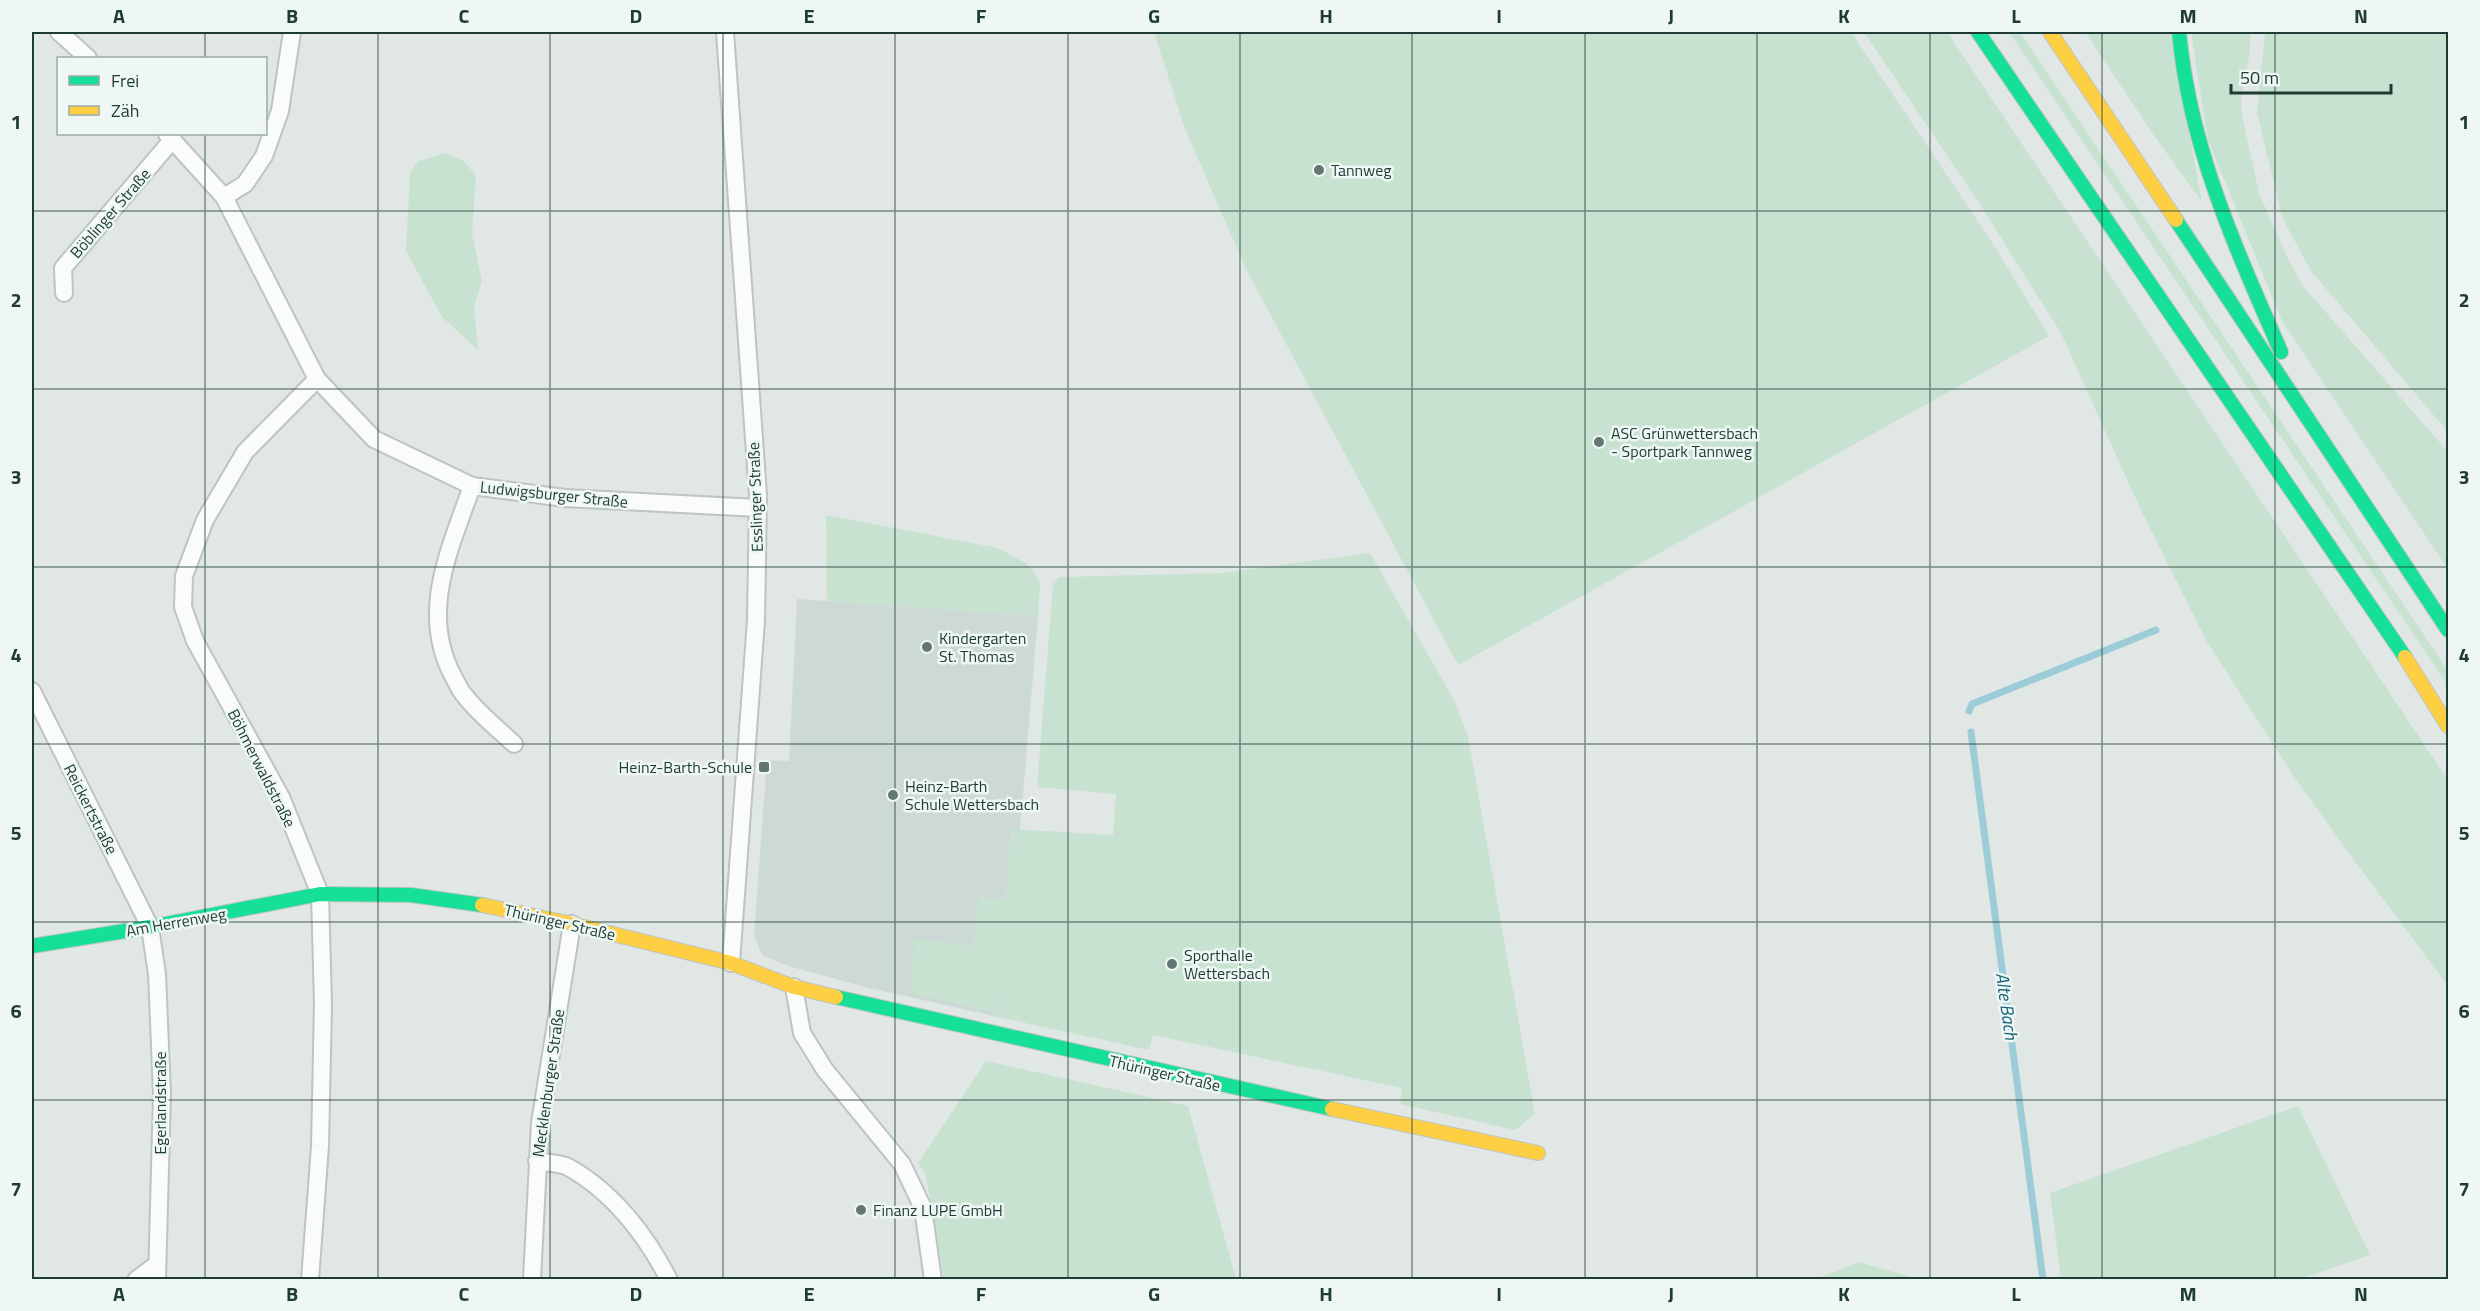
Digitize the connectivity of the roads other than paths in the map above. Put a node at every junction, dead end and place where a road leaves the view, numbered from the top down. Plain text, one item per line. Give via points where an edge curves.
1 (59, 32) edge
2 (292, 32) edge
3 (724, 32) edge
4 (1978, 32) edge
5 (2050, 32) edge
6 (2179, 32) edge
7 (87, 57) edge
8 (170, 136) edge
9 (224, 197) junction
10 (64, 293) dead end
11 (317, 379) junction
12 (2310, 419) junction
13 (471, 486) junction
14 (758, 508) junction
15 (2448, 630) edge
16 (32, 691) edge
17 (2448, 726) edge
18 (514, 744) dead end
19 (320, 894) junction
20 (572, 924) junction
21 (150, 927) junction
22 (32, 946) edge
23 (731, 963) junction
24 (794, 987) junction
25 (1538, 1153) dead end
26 (537, 1161) junction
27 (157, 1272) edge
28 (136, 1280) edge
29 (310, 1280) edge
30 (532, 1280) edge
31 (669, 1280) edge
32 (933, 1280) edge

1 - 7 street
2 - 9 street via 280,111 264,156 245,184
3 - 14 street, Esslinger Straße
4 - 17 main road via 2399,648
5 - 12 main road
6 - 12 main road via 2189,99 2214,193
8 - 9 street, Ludwigsburger Straße
8 - 10 street, Böblinger Straße via 63,268
9 - 11 street, Ludwigsburger Straße
11 - 13 street, Ludwigsburger Straße via 374,439
11 - 19 street, Böhmerwaldstraße via 245,452 216,501 184,576 183,607 195,642 280,797
12 - 15 main road
13 - 14 street, Ludwigsburger Straße via 565,498
13 - 18 street via 440,578 440,641 447,665 464,695
14 - 23 street, Esslinger Straße via 755,630
16 - 21 street, Reickertstraße
19 - 20 main road, Thüringer Straße via 441,898
19 - 21 main road, Am Herrenweg
19 - 29 street, Böhmerwaldstraße via 321,1099
20 - 23 main road, Thüringer Straße
20 - 26 street, Mecklenburger Straße
21 - 22 main road, Am Herrenweg
21 - 27 street, Egerlandstraße via 157,974 162,1094
23 - 24 main road, Thüringer Straße
24 - 25 main road, Thüringer Straße via 1192,1079
24 - 32 street via 802,1033 825,1070 902,1164 923,1208
26 - 30 street, Mecklenburger Straße
26 - 31 street via 567,1166 598,1188 624,1213
27 - 28 street

